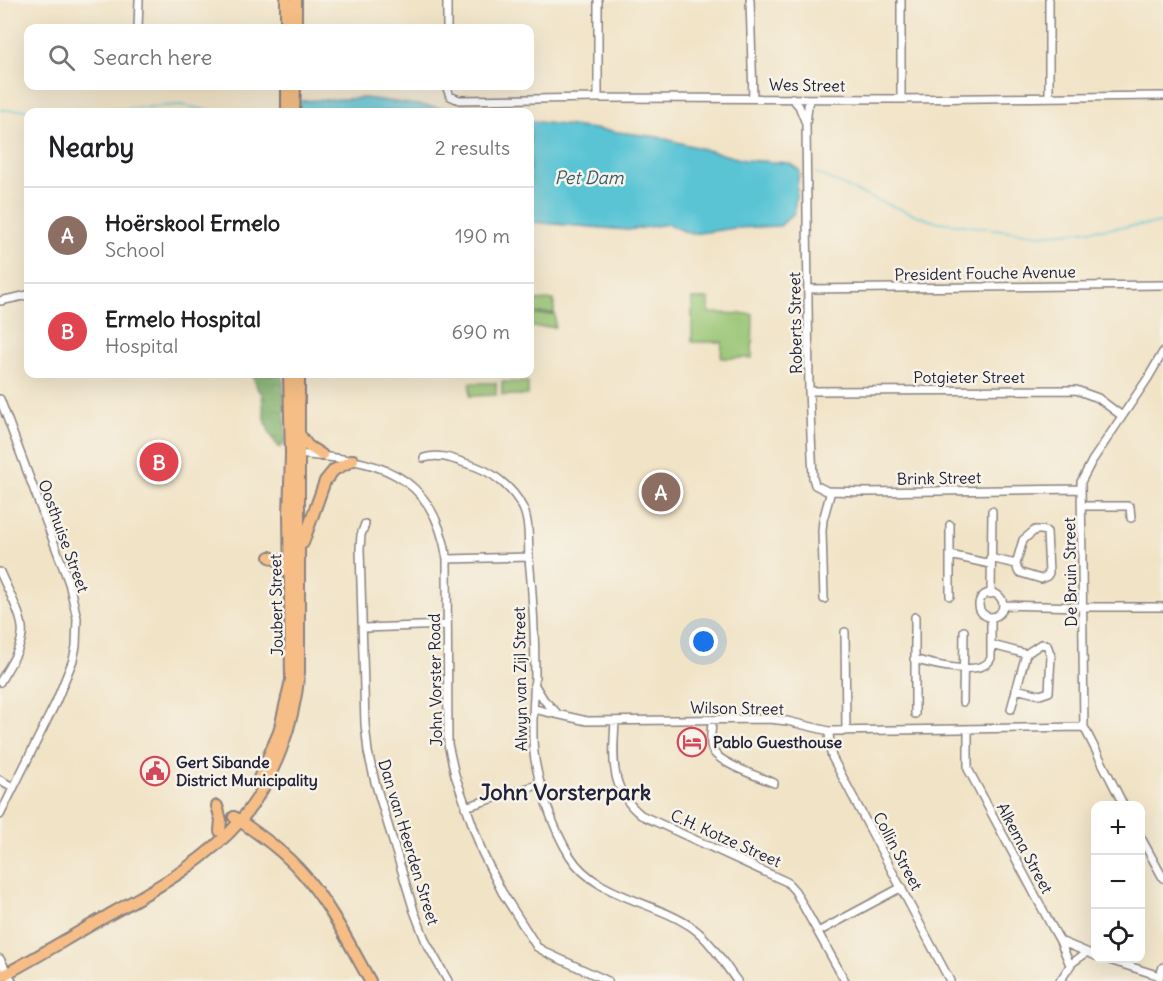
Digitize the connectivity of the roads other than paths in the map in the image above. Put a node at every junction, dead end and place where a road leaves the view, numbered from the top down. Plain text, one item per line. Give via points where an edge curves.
1 (139, 0) edge
2 (286, 0) edge
3 (296, 0) edge
4 (447, 0) edge
5 (598, 0) edge
6 (750, 0) edge
7 (901, 0) edge
8 (1049, 0) edge
9 (138, 24) edge
10 (286, 24) edge
11 (296, 24) edge
12 (447, 24) edge
13 (286, 90) edge
14 (295, 90) edge
15 (447, 90) edge
16 (1163, 96) edge
17 (1049, 97) junction
18 (598, 98) junction
19 (753, 98) junction
20 (792, 98) junction
21 (809, 99) junction
22 (901, 99) junction
23 (287, 108) edge
24 (294, 108) edge
25 (806, 123) junction
26 (1163, 285) edge
27 (808, 289) junction
28 (24, 296) edge
29 (0, 301) edge
30 (1163, 352) edge
31 (289, 378) edge
32 (299, 378) edge
33 (809, 391) junction
34 (0, 399) edge
35 (1122, 416) junction
36 (300, 434) junction
37 (296, 454) junction
38 (322, 455) junction
39 (424, 458) dead end
40 (353, 460) junction
41 (1081, 489) junction
42 (831, 491) junction
43 (320, 494) junction
44 (1082, 506) junction
45 (299, 510) junction
46 (992, 511) dead end
47 (1131, 518) dead end
48 (365, 524) dead end
49 (950, 525) dead end
50 (301, 549) junction
51 (950, 555) junction
52 (270, 557) dead end
53 (529, 557) junction
54 (447, 559) junction
55 (990, 561) junction
56 (1016, 564) junction
57 (0, 572) edge
58 (290, 576) junction
59 (991, 594) junction
60 (950, 596) dead end
61 (824, 599) dead end
62 (1003, 605) junction
63 (1084, 607) junction
64 (1163, 607) edge
65 (915, 616) dead end
66 (991, 617) junction
67 (447, 625) junction
68 (364, 628) junction
69 (964, 631) dead end
70 (845, 632) dead end
71 (992, 645) junction
72 (1026, 654) junction
73 (914, 659) junction
74 (963, 668) junction
75 (0, 682) edge
76 (534, 684) junction
77 (1016, 689) junction
78 (963, 702) dead end
79 (534, 709) junction
80 (1011, 709) dead end
81 (558, 714) junction
82 (915, 714) dead end
83 (712, 720) junction
84 (615, 721) junction
85 (1084, 727) junction
86 (968, 729) junction
87 (846, 730) junction
88 (830, 731) junction
89 (0, 780) edge
90 (774, 783) dead end
91 (541, 784) junction
92 (13, 787) junction
93 (1121, 801) edge
94 (217, 806) dead end
95 (465, 807) junction
96 (0, 815) edge
97 (237, 819) junction
98 (220, 831) junction
99 (1145, 845) edge
100 (1163, 878) edge
101 (902, 887) junction
102 (818, 932) junction
103 (1060, 941) junction
104 (1086, 953) junction
105 (1091, 955) edge
106 (1117, 963) edge
107 (1070, 965) junction
108 (1163, 967) edge
109 (4, 971) edge
110 (1159, 978) edge
111 (370, 981) edge
112 (448, 981) edge
113 (608, 981) edge
114 (737, 981) edge
115 (845, 981) edge
116 (950, 981) edge
117 (1059, 981) edge

1 - 9 street
2 - 10 main road
3 - 11 main road
4 - 12 street
5 - 18 street
6 - 19 street
7 - 22 street
8 - 17 street
13 - 23 main road
14 - 24 main road
15 - 18 street, Wes Street via 451,98 459,100
16 - 17 street, Wes Street
17 - 22 street, Wes Street
18 - 19 street, Wes Street
19 - 20 street, Wes Street
20 - 21 street, Wes Street
20 - 25 street
21 - 22 street, Wes Street
21 - 25 street, Roberts Street
25 - 27 street, Roberts Street
26 - 27 street, President Fouche Avenue
27 - 33 street, Roberts Street
28 - 29 street
30 - 35 street, De Bruin Street
31 - 37 main road, Joubert Street
32 - 36 main road, Joubert Street
33 - 35 street, Potgieter Street via 1076,390 1098,398
33 - 42 street, Roberts Street via 815,485
34 - 92 street, Oosthuise Street via 69,583 77,618 76,646 68,675
35 - 41 street, De Bruin Street via 1086,469
36 - 37 main road, Joubert Street
36 - 38 main road via 308,446
37 - 38 street, John Vorster Road
37 - 45 main road, Joubert Street
37 - 58 main road, Joubert Street via 289,514
38 - 40 street, John Vorster Road
39 - 53 street, Alwyn van Zijl Street via 437,455 495,476 523,508
40 - 43 main road via 331,473
40 - 54 street, John Vorster Road via 386,470 418,493 439,525
41 - 42 street, Brink Street
41 - 44 street, De Bruin Street
42 - 61 street via 822,531
43 - 45 main road
43 - 50 main road
44 - 47 street via 1127,506
44 - 63 street, De Bruin Street
45 - 50 main road, Joubert Street
46 - 55 street
48 - 68 street, Dan van Heerden Street via 360,541
49 - 51 street
50 - 97 main road, Joubert Street via 300,660 294,706 272,768 252,804
51 - 55 street
51 - 60 street
52 - 58 main road via 283,563
53 - 54 street
53 - 76 street, Alwyn van Zijl Street
54 - 67 street, John Vorster Road
55 - 56 street
55 - 59 street
56 - 56 street via 1026,538 1035,530 1047,532 1047,576 1041,579 1021,573
57 - 75 street via 23,632
58 - 97 main road, Joubert Street via 292,672 287,705 261,774
59 - 62 street via 999,597
59 - 66 street via 982,598 979,605 982,613
62 - 63 street
62 - 66 street via 999,614
63 - 64 street
63 - 85 street, De Bruin Street
65 - 73 street
66 - 71 street
67 - 68 street
67 - 95 street, John Vorster Road via 448,744
68 - 112 street, Dan van Heerden Street via 365,724 375,782 420,930
69 - 74 street
70 - 87 street
71 - 72 street
71 - 74 street via 989,663
72 - 77 street
72 - 77 street via 1041,644 1049,647 1050,687 1042,695
73 - 74 street
73 - 82 street
74 - 78 street
76 - 79 street, Alwyn van Zijl Street
76 - 81 street
77 - 80 street
79 - 81 street, Wilson Street
79 - 91 street, Alwyn van Zijl Street via 534,754
81 - 84 street, Wilson Street via 581,721
83 - 84 street, Wilson Street
83 - 88 street, Wilson Street via 778,720
83 - 90 street via 711,743 715,753 728,763
84 - 102 street, C.H. Kotze Street via 616,780 635,810 782,879 795,891
85 - 86 street, Wilson Street
85 - 93 street, De Bruin Street
86 - 87 street, Wilson Street
86 - 103 street, Alkema Street via 970,774
87 - 88 street, Wilson Street
88 - 101 street, Collin Street via 832,757
89 - 92 street
91 - 95 street
91 - 114 street, Alwyn van Zijl Street via 561,838 584,874 595,883 695,930
92 - 96 street, Oosthuise Street
94 - 98 main road
95 - 113 street, John Vorster Road via 491,873 532,941 549,954
97 - 98 main road
97 - 109 main road via 211,848 176,875
97 - 111 main road via 279,850 305,876
98 - 109 main road via 165,874
99 - 100 street
101 - 102 street
101 - 116 street, Collin Street
102 - 115 street, C.H. Kotze Street
103 - 104 street
103 - 107 street, Alkema Street
104 - 105 street
104 - 107 street
106 - 110 street
107 - 117 street
108 - 110 street

